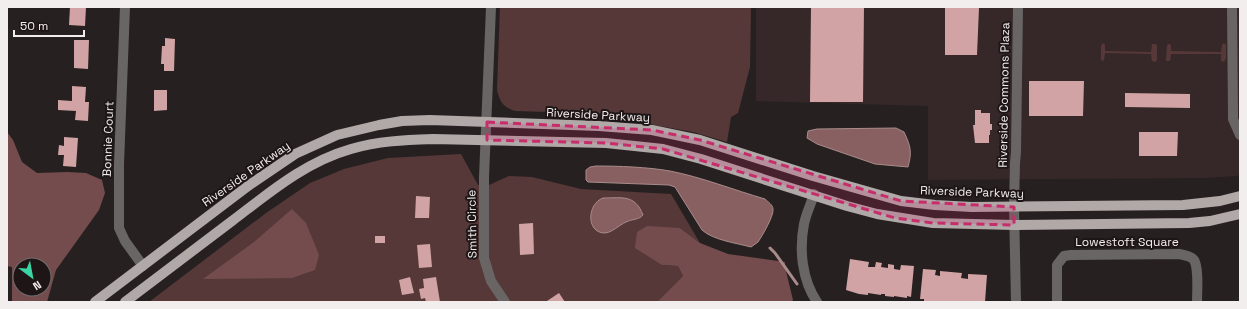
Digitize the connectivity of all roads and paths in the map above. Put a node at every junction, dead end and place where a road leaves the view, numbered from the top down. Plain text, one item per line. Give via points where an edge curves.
1 (125, 7) edge
2 (491, 7) edge
3 (1018, 7) edge
4 (1232, 7) edge
5 (487, 122) junction
6 (1240, 135) edge
7 (487, 140) junction
8 (814, 194) junction
9 (1240, 196) edge
10 (1014, 207) junction
11 (1240, 214) edge
12 (1014, 225) junction
13 (143, 266) junction
14 (94, 302) edge
15 (125, 302) edge
16 (505, 302) edge
17 (817, 302) edge
18 (1016, 302) edge
19 (1057, 302) edge
20 (1197, 302) edge

1 - 13 street, Bonnie Court via 119,228
2 - 5 street, Smith Circle
3 - 10 street, Riverside Commons Plaza
4 - 6 street via 1233,119
5 - 7 street, Smith Circle
5 - 10 main road, Riverside Parkway via 652,130 700,140 901,201 934,205
5 - 13 main road, Riverside Parkway via 402,121 337,135 306,148 274,167
7 - 8 main road via 606,143 663,148
7 - 15 main road via 433,139 375,143 330,156 292,176
7 - 16 street, Smith Circle via 484,178 484,258 492,281
8 - 12 main road via 877,214 918,221
8 - 17 street via 804,224 802,259 807,281
9 - 10 main road, Riverside Parkway via 1183,205
10 - 12 street, Riverside Commons Plaza
11 - 12 main road via 1189,223
12 - 18 street, Riverside Commons Plaza
13 - 14 main road, Riverside Parkway
19 - 20 street, Lowestoft Square via 1057,265 1064,256 1179,254 1193,259 1196,266

